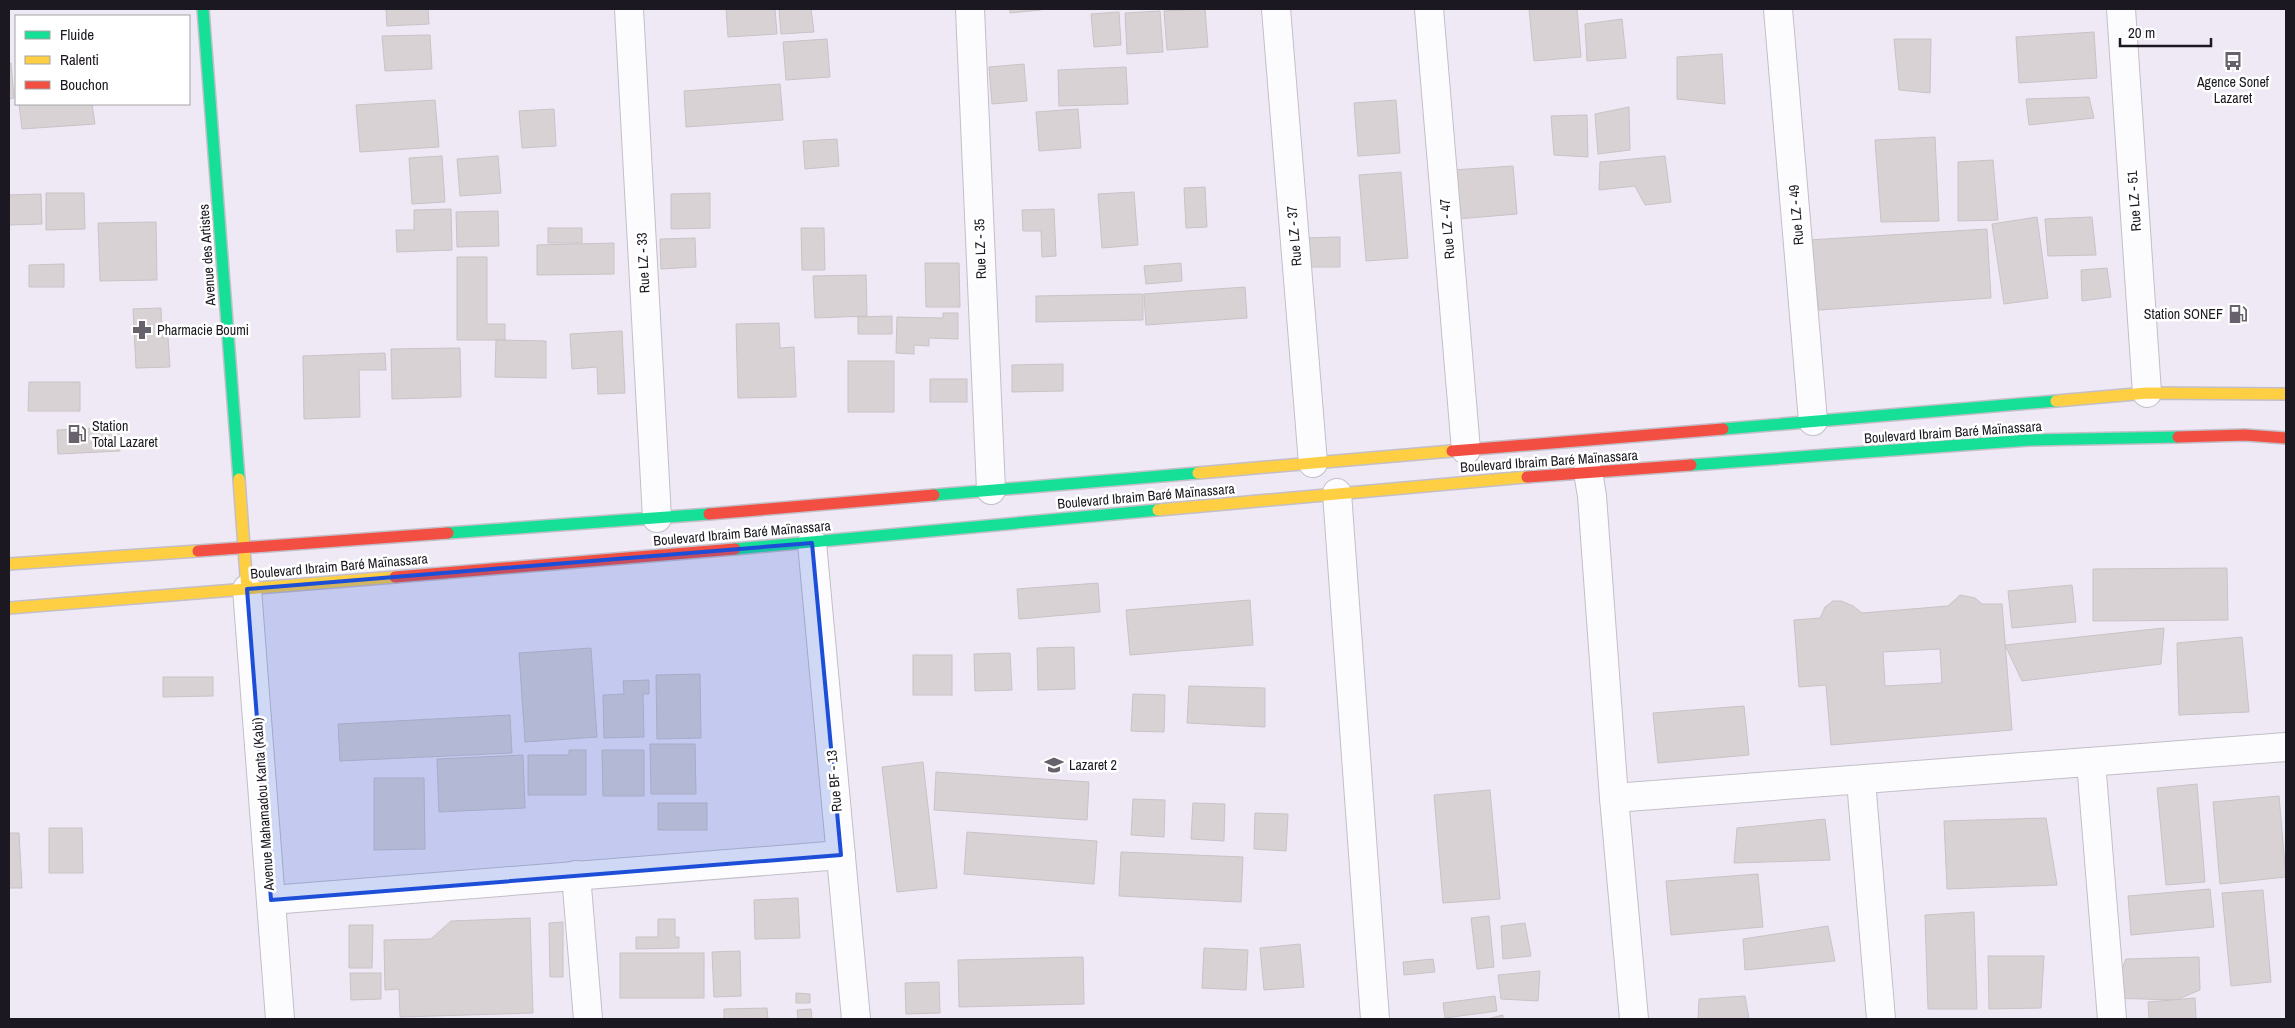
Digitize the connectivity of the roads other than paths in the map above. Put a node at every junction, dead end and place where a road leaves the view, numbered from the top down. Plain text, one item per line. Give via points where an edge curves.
1 (203, 9) edge
2 (629, 9) edge
3 (970, 9) edge
4 (1276, 9) edge
5 (1428, 9) edge
6 (1778, 9) edge
7 (2121, 9) edge
8 (2148, 393) junction
9 (2286, 394) edge
10 (1813, 421) junction
11 (2286, 438) edge
12 (1466, 450) junction
13 (1313, 463) junction
14 (1588, 472) junction
15 (991, 490) junction
16 (1337, 493) junction
17 (657, 518) junction
18 (812, 543) junction
19 (244, 547) junction
20 (9, 564) edge
21 (247, 589) junction
22 (9, 608) edge
23 (2286, 747) edge
24 (2091, 762) junction
25 (1861, 781) junction
26 (1614, 798) junction
27 (841, 855) junction
28 (576, 875) junction
29 (271, 900) junction
30 (280, 1019) edge
31 (588, 1019) edge
32 (856, 1019) edge
33 (1375, 1019) edge
34 (1634, 1019) edge
35 (1881, 1019) edge
36 (2112, 1019) edge

1 - 19 main road, Avenue des Artistes
2 - 17 street, Rue LZ - 33
3 - 15 street, Rue LZ - 35
4 - 13 street, Rue LZ - 37
5 - 12 street, Rue LZ - 47
6 - 10 street, Rue LZ - 49
7 - 8 street, Rue LZ - 51
8 - 9 main road, Boulevard Ibraim Baré Maïnassara
8 - 10 main road, Boulevard Ibraim Baré Maïnassara
10 - 12 main road, Boulevard Ibraim Baré Maïnassara
11 - 14 main road, Boulevard Ibraim Baré Maïnassara via 2245,435 2030,440
12 - 13 main road, Boulevard Ibraim Baré Maïnassara
13 - 15 main road, Boulevard Ibraim Baré Maïnassara
14 - 16 main road, Boulevard Ibraim Baré Maïnassara
14 - 26 street
15 - 17 main road, Boulevard Ibraim Baré Maïnassara
16 - 18 main road, Boulevard Ibraim Baré Maïnassara
16 - 33 street
17 - 19 main road, Boulevard Ibraim Baré Maïnassara
18 - 21 main road, Boulevard Ibraim Baré Maïnassara
18 - 27 street, Rue BF - 13
19 - 20 main road, Boulevard Ibraim Baré Maïnassara
19 - 21 main road, Avenue des Artistes
21 - 22 main road, Boulevard Ibraim Baré Maïnassara
21 - 29 street, Avenue Mahamadou Kanta (Kabi)
23 - 24 street
24 - 25 street
24 - 36 street
25 - 26 street
25 - 35 street
26 - 34 street
27 - 28 street
27 - 32 street, Rue BF - 13
28 - 29 street
28 - 31 street
29 - 30 street, Avenue Mahamadou Kanta (Kabi)

